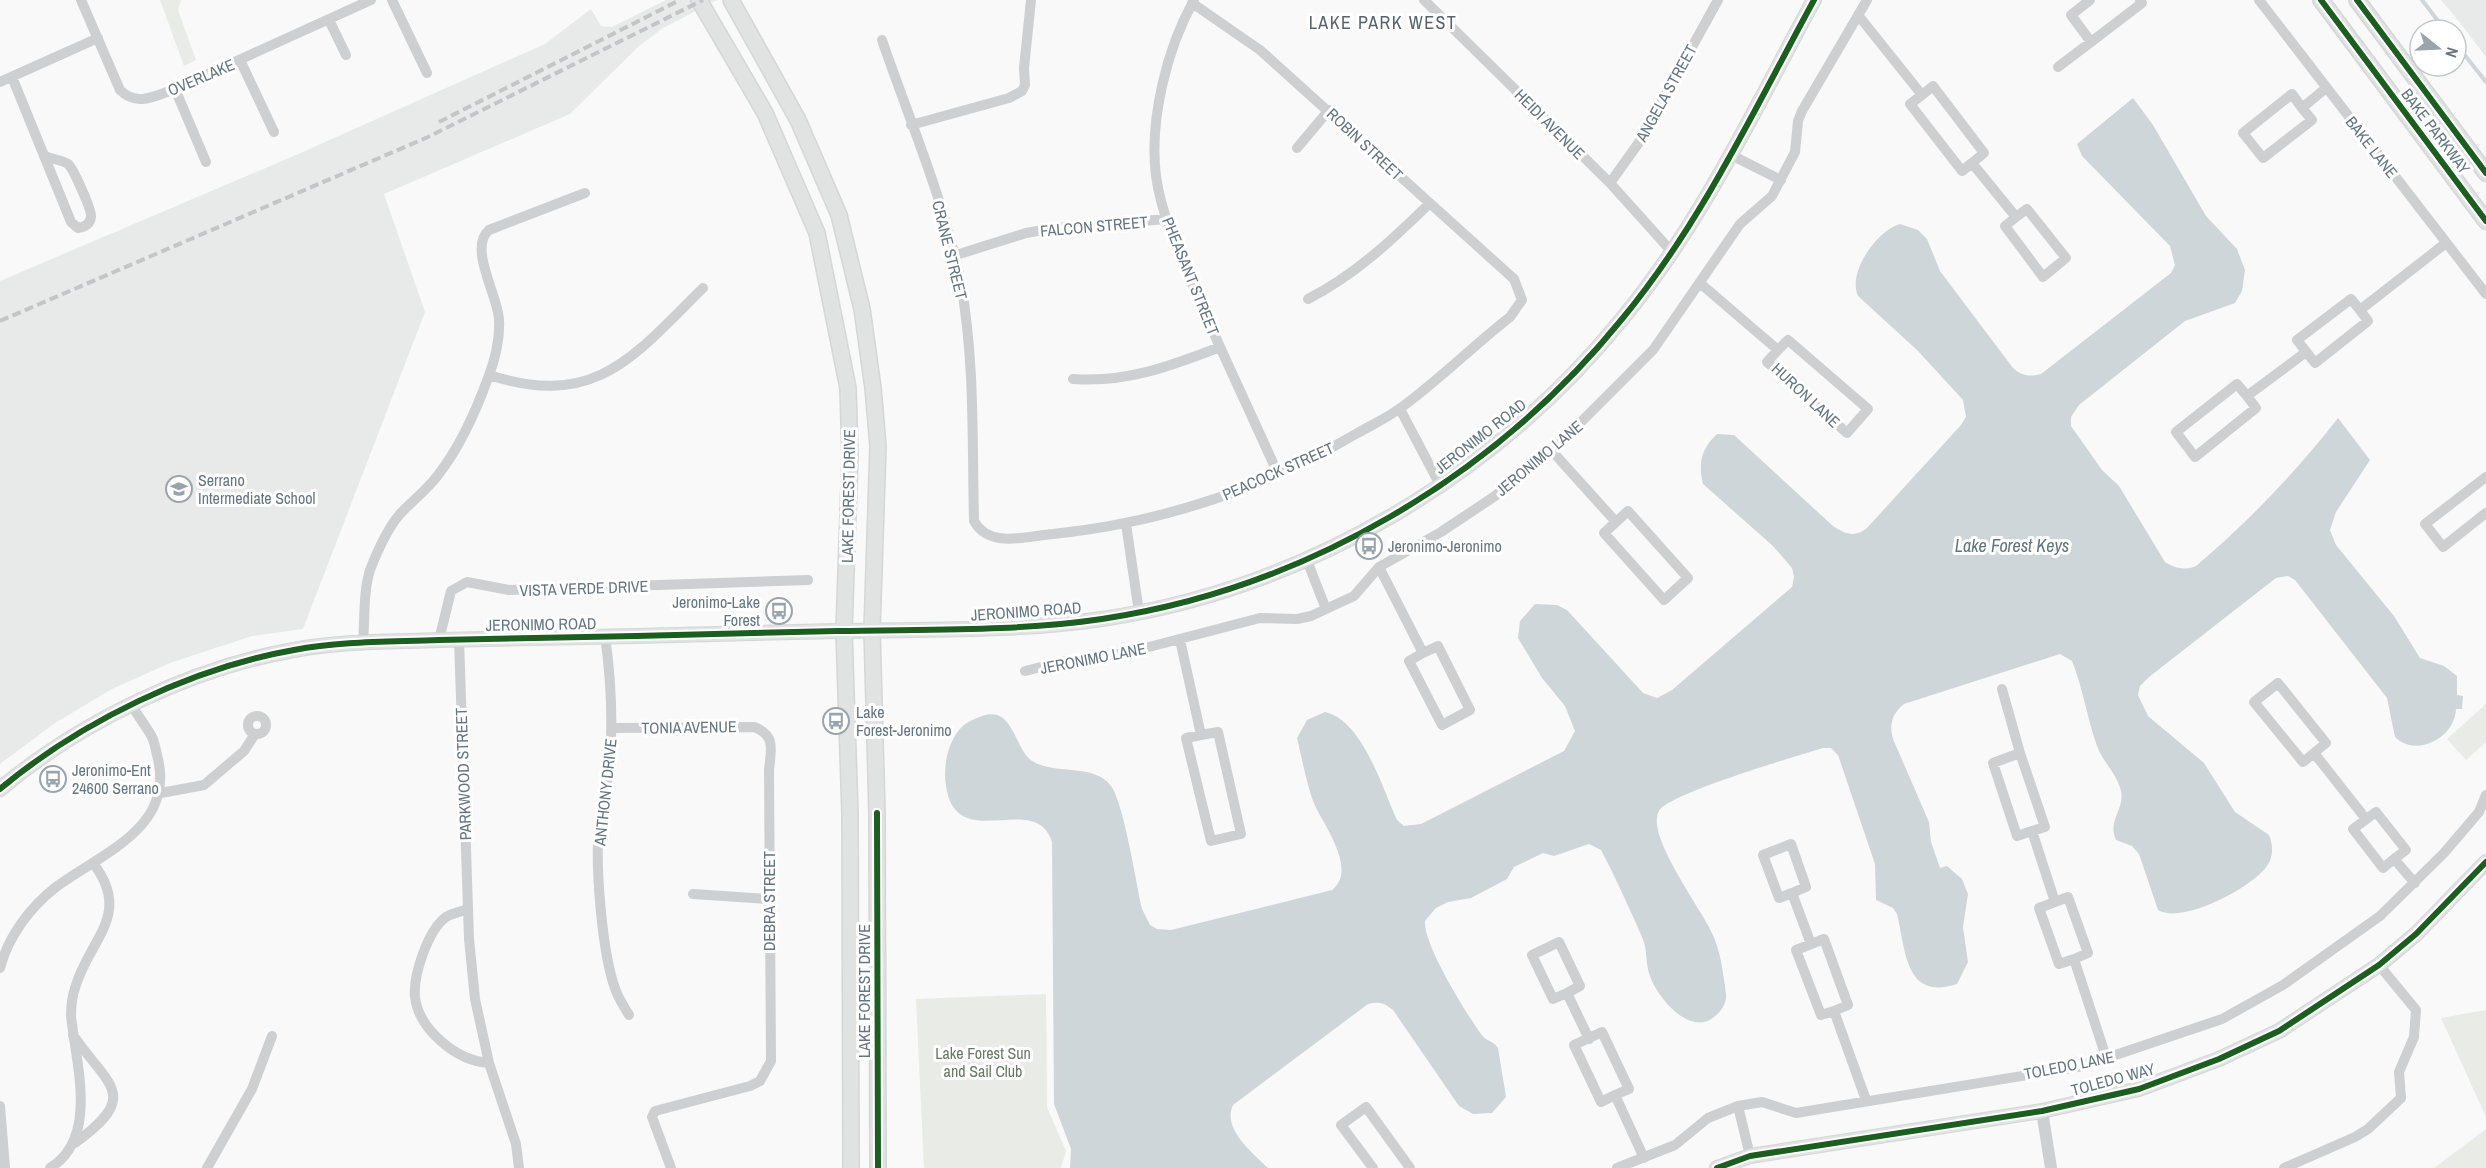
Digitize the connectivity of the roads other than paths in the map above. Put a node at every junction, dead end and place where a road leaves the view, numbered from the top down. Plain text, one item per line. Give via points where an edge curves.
1 (81, 0) edge
2 (371, 0) edge
3 (392, 0) edge
4 (699, 0) edge
5 (731, 0) edge
6 (1031, 0) edge
7 (1424, 0) edge
8 (1718, 0) edge
9 (1814, 0) edge
10 (1867, 0) edge
11 (2090, 0) edge
12 (2140, 0) edge
13 (2259, 0) edge
14 (2321, 0) edge
15 (2357, 0) edge
16 (1193, 2) edge
17 (1858, 15) junction
18 (329, 20) junction
19 (98, 38) junction
20 (882, 40) dead end
21 (2091, 42) junction
22 (346, 55) dead end
23 (240, 60) junction
24 (2058, 67) dead end
25 (427, 73) dead end
26 (12, 77) junction
27 (0, 82) edge
28 (2326, 88) junction
29 (175, 89) junction
30 (1922, 95) junction
31 (2302, 108) junction
32 (1329, 110) junction
33 (911, 125) junction
34 (274, 132) dead end
35 (1296, 148) dead end
36 (1729, 154) junction
37 (45, 156) junction
38 (206, 162) dead end
39 (1972, 163) junction
40 (2486, 173) edge
41 (1781, 180) junction
42 (1610, 183) junction
43 (585, 193) dead end
44 (1430, 203) junction
45 (2016, 218) junction
46 (1167, 219) junction
47 (2486, 221) edge
48 (2446, 243) junction
49 (1672, 252) junction
50 (953, 256) junction
51 (1701, 284) junction
52 (703, 288) dead end
53 (2486, 294) edge
54 (1308, 299) dead end
55 (1522, 300) joint
56 (2360, 310) junction
57 (1220, 347) junction
58 (1778, 350) junction
59 (2306, 352) junction
60 (489, 375) junction
61 (1073, 379) dead end
62 (2247, 396) junction
63 (1400, 409) junction
64 (1552, 451) junction
65 (1278, 474) junction
66 (2486, 477) edge
67 (1440, 485) junction
68 (2486, 513) edge
69 (1616, 522) junction
70 (1126, 524) junction
71 (987, 536) joint
72 (1306, 558) junction
73 (1379, 567) junction
74 (808, 580) dead end
75 (1326, 609) junction
76 (1139, 612) junction
77 (872, 630) junction
78 (844, 631) junction
79 (605, 636) junction
80 (459, 639) junction
81 (439, 640) junction
82 (1180, 640) junction
83 (363, 643) junction
84 (1423, 653) junction
85 (1024, 671) dead end
86 (2002, 689) dead end
87 (132, 706) junction
88 (612, 728) junction
89 (766, 731) joint
90 (255, 734) dead end
91 (1201, 735) junction
92 (2020, 753) junction
93 (2314, 753) junction
94 (0, 789) edge
95 (161, 793) junction
96 (2486, 795) edge
97 (2366, 819) junction
98 (2032, 831) junction
99 (2394, 859) junction
100 (2486, 862) edge
101 (93, 863) junction
102 (2415, 883) junction
103 (1792, 893) junction
104 (693, 894) dead end
105 (769, 899) junction
106 (2055, 902) junction
107 (467, 909) junction
108 (1811, 944) junction
109 (2074, 959) junction
110 (2379, 965) junction
111 (0, 968) edge
112 (1567, 993) junction
113 (1834, 1011) junction
114 (629, 1015) dead end
115 (73, 1034) junction
116 (272, 1036) dead end
117 (1588, 1039) junction
118 (2107, 1060) junction
119 (489, 1063) junction
120 (1615, 1095) junction
121 (1866, 1100) junction
122 (0, 1106) edge
123 (1738, 1106) junction
124 (2043, 1111) junction
125 (75, 1143) junction
126 (1750, 1156) junction
127 (1644, 1158) junction
128 (5, 1168) edge
129 (50, 1168) edge
130 (207, 1168) edge
131 (519, 1168) edge
132 (671, 1168) edge
133 (851, 1168) edge
134 (878, 1168) edge
135 (1372, 1168) edge
136 (1410, 1168) edge
137 (1617, 1168) edge
138 (1717, 1168) edge
139 (2051, 1168) edge
140 (2284, 1168) edge

1 - 19 street, OVERLAKE
2 - 18 street, OVERLAKE
3 - 25 street
4 - 78 main road, LAKE FOREST DRIVE via 765,113 817,233 848,388 850,456
5 - 77 main road, LAKE FOREST DRIVE via 798,120 839,215 862,309 879,446
6 - 33 street via 1022,91
7 - 42 street, HEIDI AVENUE
8 - 42 street, ANGELA STREET via 1640,141
9 - 36 main road, JERONIMO ROAD
10 - 17 street, JERONIMO LANE
11 - 21 street via 2071,15
12 - 21 street via 2142,3
13 - 28 street, BAKE LANE
14 - 47 main road, BAKE PARKWAY
15 - 40 main road, BAKE PARKWAY
16 - 32 street, ROBIN STREET via 1242,35
16 - 46 street, PHEASANT STREET via 1168,62 1157,117 1156,175
17 - 30 street
17 - 41 street, JERONIMO LANE via 1802,111 1795,152
18 - 22 street
18 - 23 street, OVERLAKE
19 - 26 street
19 - 29 street, OVERLAKE via 126,96 141,100
20 - 33 street, CRANE STREET
21 - 24 street
23 - 29 street, OVERLAKE
23 - 34 street
26 - 27 street
26 - 37 street
28 - 31 street
28 - 48 street, BAKE LANE
29 - 38 street
30 - 39 street via 1910,104 1962,171
30 - 39 street via 1934,86 1984,153
31 - 31 street via 2292,94 2243,133 2263,159 2312,120
32 - 35 street
32 - 44 street, ROBIN STREET
33 - 50 street, CRANE STREET
36 - 41 street
36 - 49 main road, JERONIMO ROAD
37 - 37 street via 71,222 78,228 85,226 92,213 72,170
39 - 45 street
41 - 51 street, JERONIMO LANE via 1768,202 1740,224
42 - 49 street, HEIDI AVENUE
43 - 60 street via 489,230 483,236 480,245 499,319
44 - 54 street via 1382,249 1336,284
44 - 55 street, ROBIN STREET via 1514,279
45 - 45 street via 2027,208 2066,258 2043,277 2005,226
46 - 50 street, FALCON STREET via 1026,233
46 - 57 street, PHEASANT STREET
48 - 53 street, BAKE LANE
48 - 56 street
49 - 67 main road, JERONIMO ROAD via 1619,324 1573,374 1497,445
50 - 71 street, CRANE STREET via 974,393 974,521
51 - 58 street, HURON LANE
51 - 64 street, JERONIMO LANE via 1653,350
52 - 60 street via 638,351 592,380 545,387
55 - 63 street, PEACOCK STREET via 1510,317
56 - 59 street via 2368,321 2315,363
56 - 59 street via 2351,299 2297,340
57 - 61 street via 1127,378
57 - 65 street, PHEASANT STREET
58 - 58 street, HURON LANE via 1788,340 1869,409 1847,433 1767,362
59 - 62 street
60 - 83 street via 449,461 397,519 377,554 367,588
62 - 62 street via 2237,384 2176,432 2195,457 2256,408
63 - 65 street, PEACOCK STREET via 1321,455
63 - 67 street
64 - 69 street
64 - 73 street, JERONIMO LANE via 1495,496
65 - 70 street, PEACOCK STREET via 1221,497
66 - 68 street via 2425,524 2443,547
67 - 72 main road, JERONIMO ROAD
69 - 69 street via 1628,511 1688,578 1664,600 1604,533
70 - 71 street, PEACOCK STREET via 1010,538
70 - 76 street
72 - 75 street
72 - 76 main road, JERONIMO ROAD via 1230,589
73 - 75 street, JERONIMO LANE via 1354,596
73 - 84 street
74 - 81 street, VISTA VERDE DRIVE via 509,590 467,582 451,591
75 - 82 street, JERONIMO LANE via 1298,619 1260,618
76 - 77 main road, JERONIMO ROAD via 1004,629
77 - 78 main road, JERONIMO ROAD
77 - 134 main road, LAKE FOREST DRIVE via 878,813
78 - 79 main road, JERONIMO ROAD
78 - 133 main road, LAKE FOREST DRIVE
79 - 80 main road, JERONIMO ROAD
79 - 88 street, ANTHONY DRIVE via 612,687
80 - 81 main road, JERONIMO ROAD
80 - 107 street, PARKWOOD STREET
81 - 83 main road, JERONIMO ROAD
82 - 85 street, JERONIMO LANE
82 - 91 street
83 - 87 main road, JERONIMO ROAD via 294,650 213,669
84 - 84 street via 1438,646 1470,710 1442,725 1409,661
86 - 92 street
87 - 94 main road, JERONIMO ROAD via 84,728
87 - 95 street via 153,738
88 - 89 street, TONIA AVENUE via 754,727
88 - 114 street, ANTHONY DRIVE via 599,829 600,885 609,970
89 - 105 street, DEBRA STREET via 771,738
90 - 95 street via 244,751 204,785
91 - 91 street via 1218,732 1241,834 1211,841 1186,738
92 - 98 street via 2045,827
92 - 98 street via 1993,763 2017,836
93 - 93 street via 2326,743 2278,683 2254,702 2303,762
93 - 97 street
95 - 101 street via 136,831
96 - 102 street, TOLEDO LANE via 2479,812
97 - 99 street via 2376,812 2406,850
97 - 99 street via 2353,829 2383,868
98 - 106 street
99 - 102 street
100 - 110 main road, TOLEDO WAY via 2433,918
101 - 111 street via 56,887 35,907 16,932
101 - 115 street via 108,887 111,902 75,987
102 - 118 street, TOLEDO LANE via 2356,935 2253,1003 2222,1019
103 - 103 street via 1806,887 1791,844 1763,855 1779,898
103 - 108 street
104 - 105 street
105 - 132 street, DEBRA STREET via 771,1061 767,1072 750,1086 655,1112 652,1117
106 - 109 street via 2068,897 2088,953
106 - 109 street via 2039,908 2059,964
107 - 119 street, PARKWOOD STREET via 476,999
107 - 119 street via 448,916 434,932 423,952 415,998 435,1035 462,1057
108 - 113 street via 1824,939 1848,1005
108 - 113 street via 1796,950 1821,1016
109 - 118 street
110 - 124 main road, TOLEDO WAY via 2279,1031 2219,1059 2139,1089
110 - 140 street via 2416,1010 2414,1037 2399,1072 2401,1098 2355,1137
112 - 112 street via 1580,986 1559,942 1532,955 1553,999
112 - 117 street
113 - 121 street
115 - 125 street via 81,1110
115 - 125 street via 106,1077 114,1101 103,1122
116 - 130 street via 252,1089
117 - 120 street via 1575,1046 1601,1102
117 - 120 street via 1602,1032 1629,1089
118 - 121 street, TOLEDO LANE
119 - 131 street, PARKWOOD STREET via 516,1144
120 - 127 street
121 - 123 street, TOLEDO LANE via 1796,1113 1762,1102
122 - 128 street
123 - 126 street
123 - 127 street, TOLEDO LANE via 1708,1118 1675,1144
124 - 126 main road, TOLEDO WAY
124 - 139 street
125 - 129 street
126 - 138 main road, TOLEDO WAY
127 - 137 street, TOLEDO LANE
135 - 136 street via 1341,1125 1366,1107

